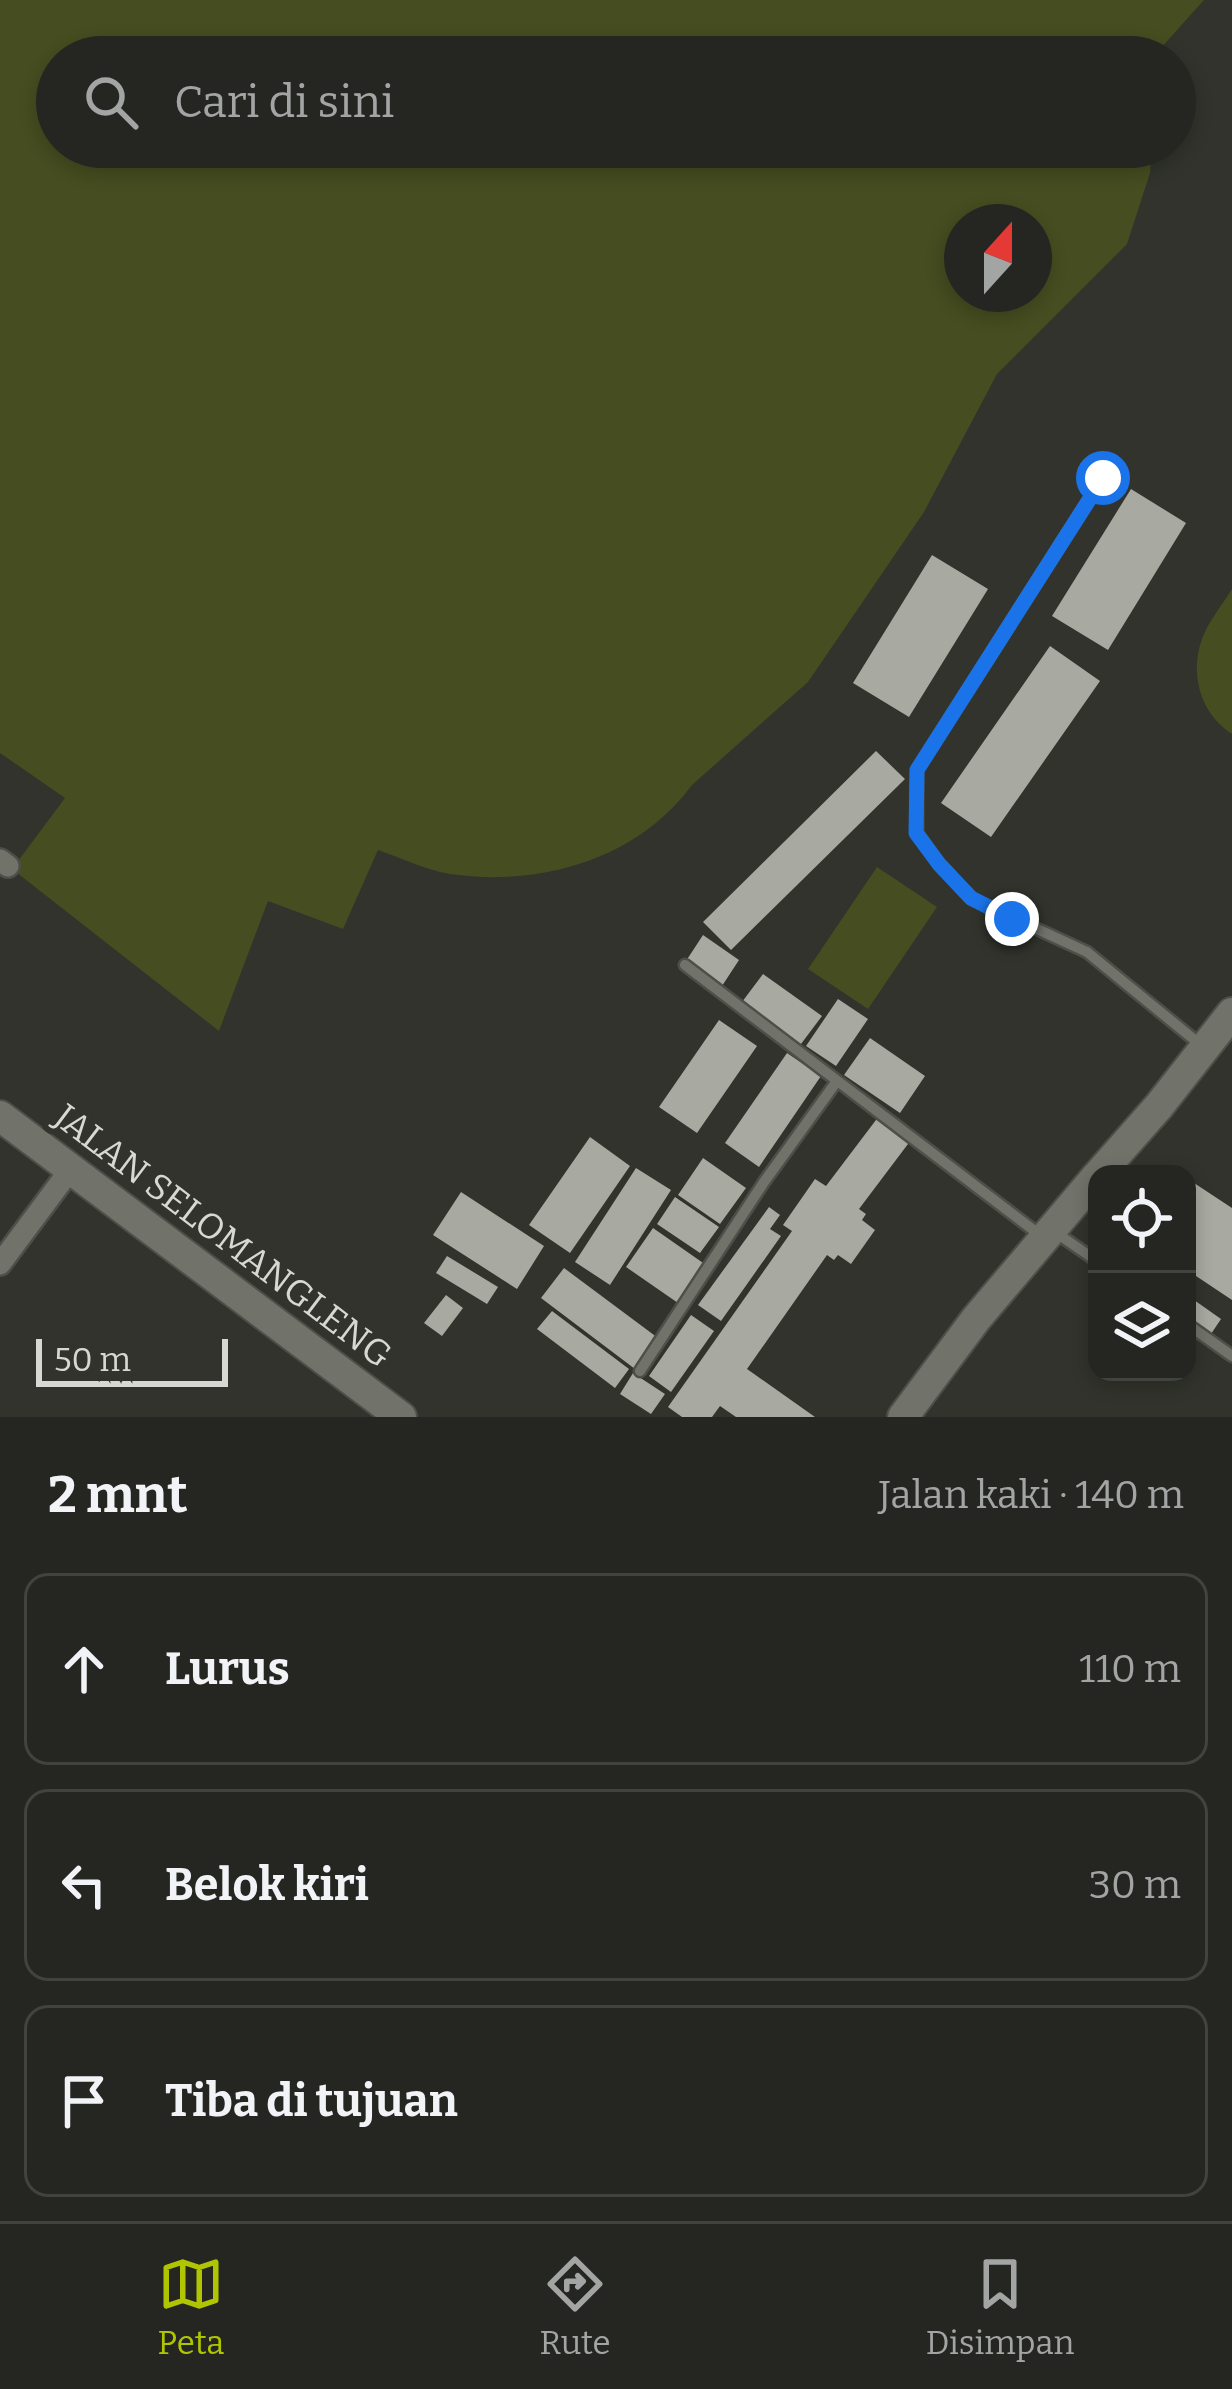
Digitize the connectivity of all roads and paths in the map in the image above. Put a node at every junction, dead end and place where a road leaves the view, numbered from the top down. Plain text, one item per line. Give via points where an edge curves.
1 (1103, 478) dead end
2 (685, 965) dead end
3 (1232, 1013) edge
4 (1205, 1048) junction
5 (837, 1081) junction
6 (0, 1116) edge
7 (1107, 1165) edge
8 (70, 1170) junction
9 (1088, 1186) edge
10 (1047, 1233) junction
11 (1088, 1256) edge
12 (0, 1264) edge
13 (1196, 1330) edge
14 (1232, 1356) edge
15 (640, 1371) dead end
16 (400, 1417) edge
17 (903, 1417) edge

1 - 4 lane via 917,770 916,833 971,898 1087,952
2 - 5 lane
3 - 4 street
4 - 7 street
5 - 10 lane
5 - 15 lane
6 - 8 street, JALAN SELOMANGLENG
8 - 12 street
8 - 16 street, JALAN SELOMANGLENG
9 - 10 street
10 - 11 lane
10 - 17 street
13 - 14 lane

